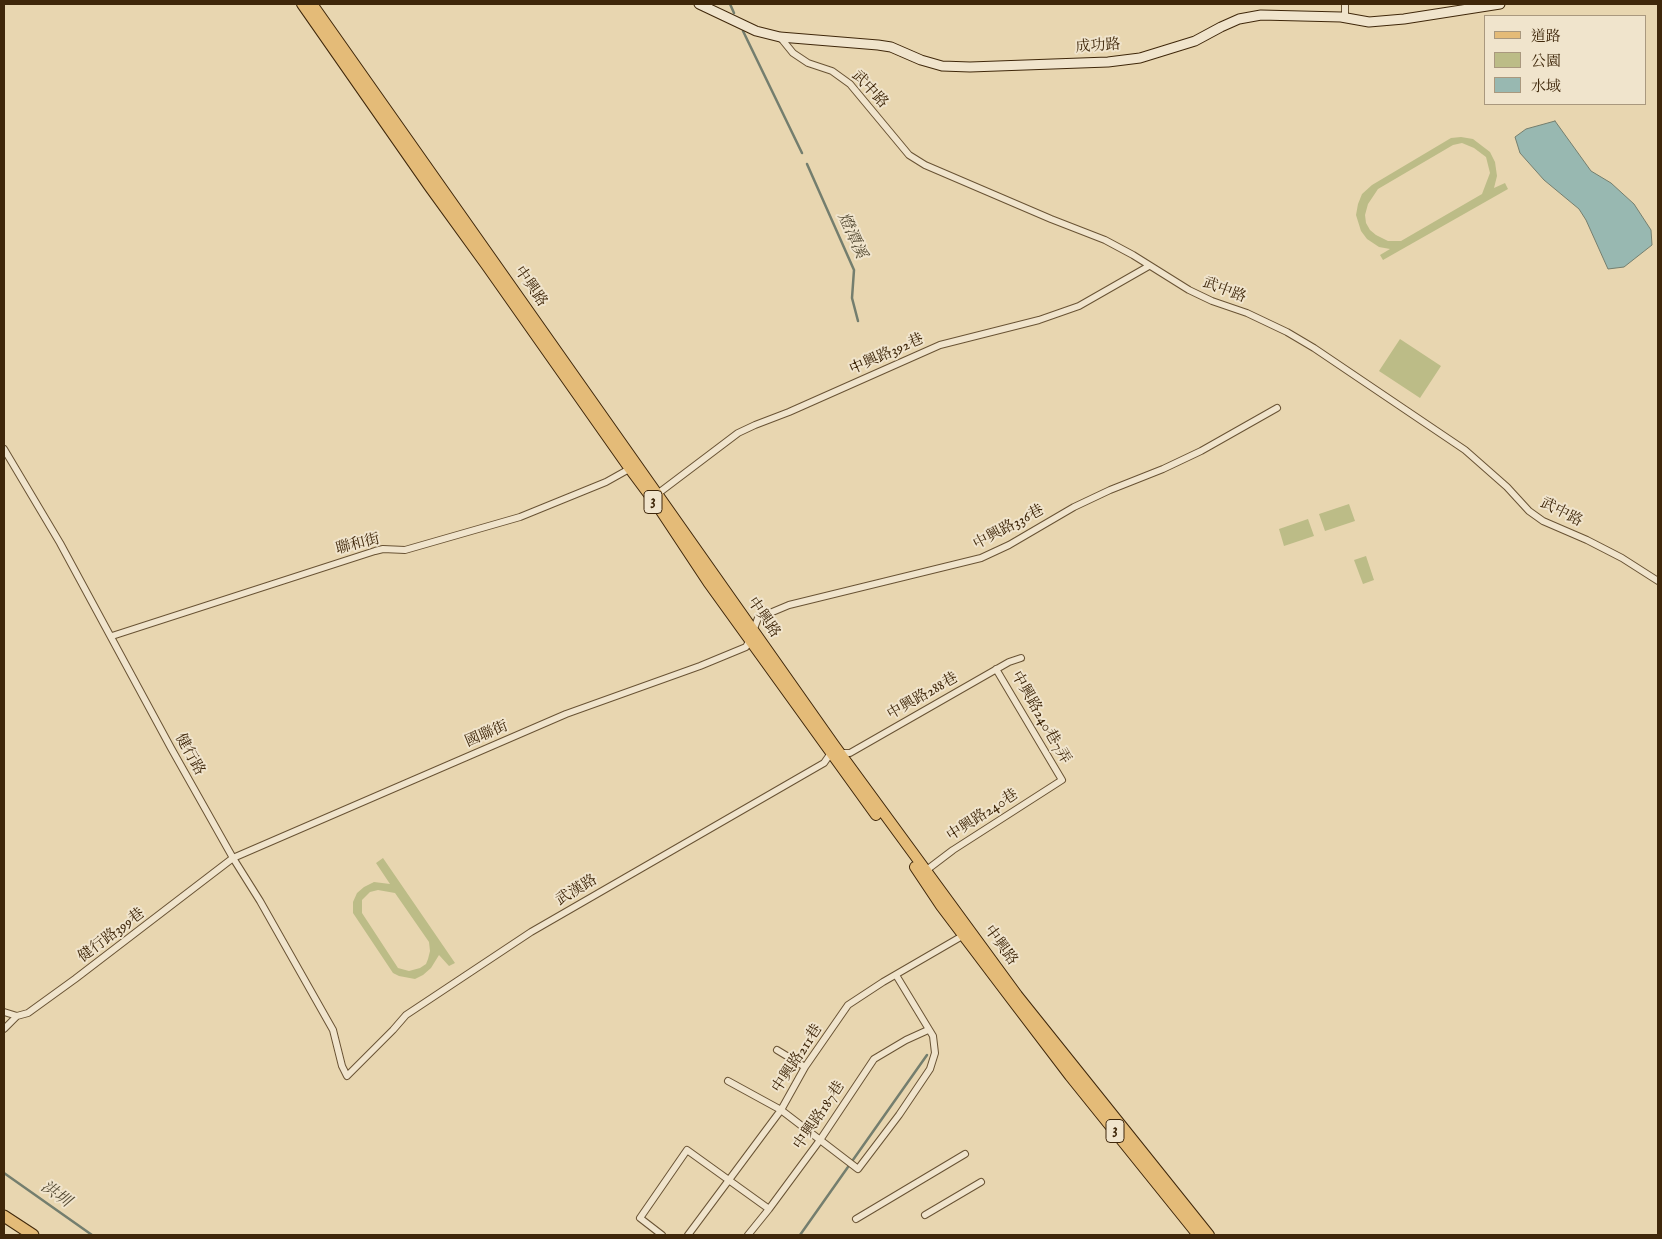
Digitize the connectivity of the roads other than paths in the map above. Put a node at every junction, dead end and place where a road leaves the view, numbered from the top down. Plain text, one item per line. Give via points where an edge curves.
1 (302, 4) edge
2 (312, 4) edge
3 (698, 4) edge
4 (1345, 4) edge
5 (1500, 4) edge
6 (1345, 18) junction
7 (780, 37) junction
8 (1149, 266) junction
9 (1277, 408) dead end
10 (4, 449) edge
11 (633, 467) junction
12 (654, 497) junction
13 (1658, 581) edge
14 (752, 635) junction
15 (112, 636) junction
16 (1020, 658) dead end
17 (996, 669) junction
18 (836, 753) junction
19 (1062, 780) joint
20 (233, 858) junction
21 (924, 873) junction
22 (964, 935) junction
23 (896, 975) junction
24 (4, 1012) edge
25 (18, 1016) junction
26 (4, 1029) edge
27 (928, 1030) junction
28 (777, 1050) dead end
29 (805, 1067) junction
30 (346, 1076) joint
31 (728, 1081) dead end
32 (781, 1110) junction
33 (820, 1140) junction
34 (965, 1154) dead end
35 (729, 1180) junction
36 (981, 1182) dead end
37 (769, 1209) junction
38 (925, 1215) dead end
39 (4, 1216) edge
40 (856, 1219) dead end
41 (34, 1235) edge
42 (662, 1235) edge
43 (688, 1235) edge
44 (748, 1235) edge
45 (1198, 1235) edge
46 (1209, 1235) edge

1 - 11 main road, 中興路 / 3 via 429,186
2 - 11 main road, 中興路 / 3
3 - 7 street, 成功路 via 756,31
4 - 6 street
5 - 6 street, 成功路 via 1396,20 1369,22
6 - 7 street, 成功路 via 1261,15 1239,19 1195,41 1140,58 970,67 942,66 891,47
7 - 8 street, 武中路 via 793,53 808,63 832,71 850,84 909,155 925,165 1105,240
8 - 12 street, 中興路392巷 via 1080,306 940,345 756,424 738,433
8 - 13 street, 武中路 via 1197,294 1247,313 1314,348 1465,450 1542,521 1588,540
9 - 14 street, 中興路336巷 via 1201,451 1096,497 981,558 789,605 758,618
10 - 15 street, 健行路
11 - 12 main road, 中興路 / 3
11 - 15 street, 聯和街 via 606,482 520,517 405,550 374,551
12 - 14 main road, 中興路 / 3 via 708,582
14 - 18 main road, 中興路 / 3
14 - 20 street, 國聯街 via 746,647 566,714
15 - 20 street, 健行路 via 170,748
16 - 17 street, 中興路288巷
17 - 18 street, 中興路288巷 via 850,752
17 - 19 street, 中興路240巷7弄
18 - 21 main road, 中興路 / 3
18 - 30 street, 武漢路 via 824,763 531,932 406,1015
19 - 21 street, 中興路240巷 via 953,850
20 - 25 street, 健行路399巷 via 75,979 28,1013
20 - 30 street, 健行路 via 333,1030
21 - 22 main road, 中興路 / 3
21 - 46 main road, 中興路 / 3 via 1016,995
22 - 23 street, 中興路211巷
22 - 45 main road, 中興路 / 3 via 1070,1076
23 - 27 street
23 - 29 street, 中興路211巷 via 848,1005
24 - 25 street
25 - 26 street, 健行路399巷
27 - 33 street, 中興路187巷 via 874,1059
27 - 33 street via 935,1053 930,1069 899,1114 853,1165
28 - 29 street
29 - 32 street, 中興路211巷
31 - 32 street
32 - 33 street
32 - 35 street, 中興路211巷
33 - 37 street, 中興路187巷
34 - 40 street
35 - 37 street
35 - 42 street via 687,1150 640,1218
35 - 43 street, 中興路211巷
36 - 38 street
37 - 44 street, 中興路187巷
39 - 41 highway

